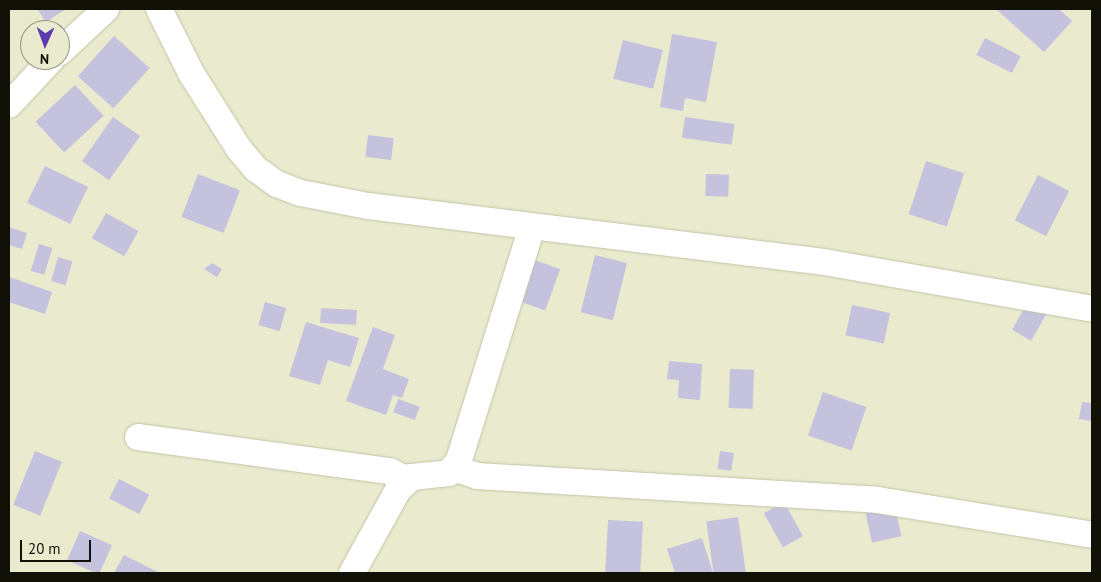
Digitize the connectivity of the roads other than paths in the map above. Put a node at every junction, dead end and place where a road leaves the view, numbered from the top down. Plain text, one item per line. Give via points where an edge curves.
1 (106, 9) edge
2 (159, 9) edge
3 (70, 43) edge
4 (42, 70) edge
5 (9, 105) edge
6 (532, 227) junction
7 (1092, 309) edge
8 (138, 437) dead end
9 (453, 468) junction
10 (412, 478) junction
11 (1092, 535) edge
12 (352, 573) edge

1 - 3 street
2 - 6 street via 191,73 239,149 256,169 277,184 328,201
4 - 5 street
6 - 7 street via 824,262
6 - 9 street via 459,460
8 - 10 street via 390,471 403,478
9 - 10 street via 426,478
9 - 11 street via 477,476 877,500
10 - 12 street via 398,490

